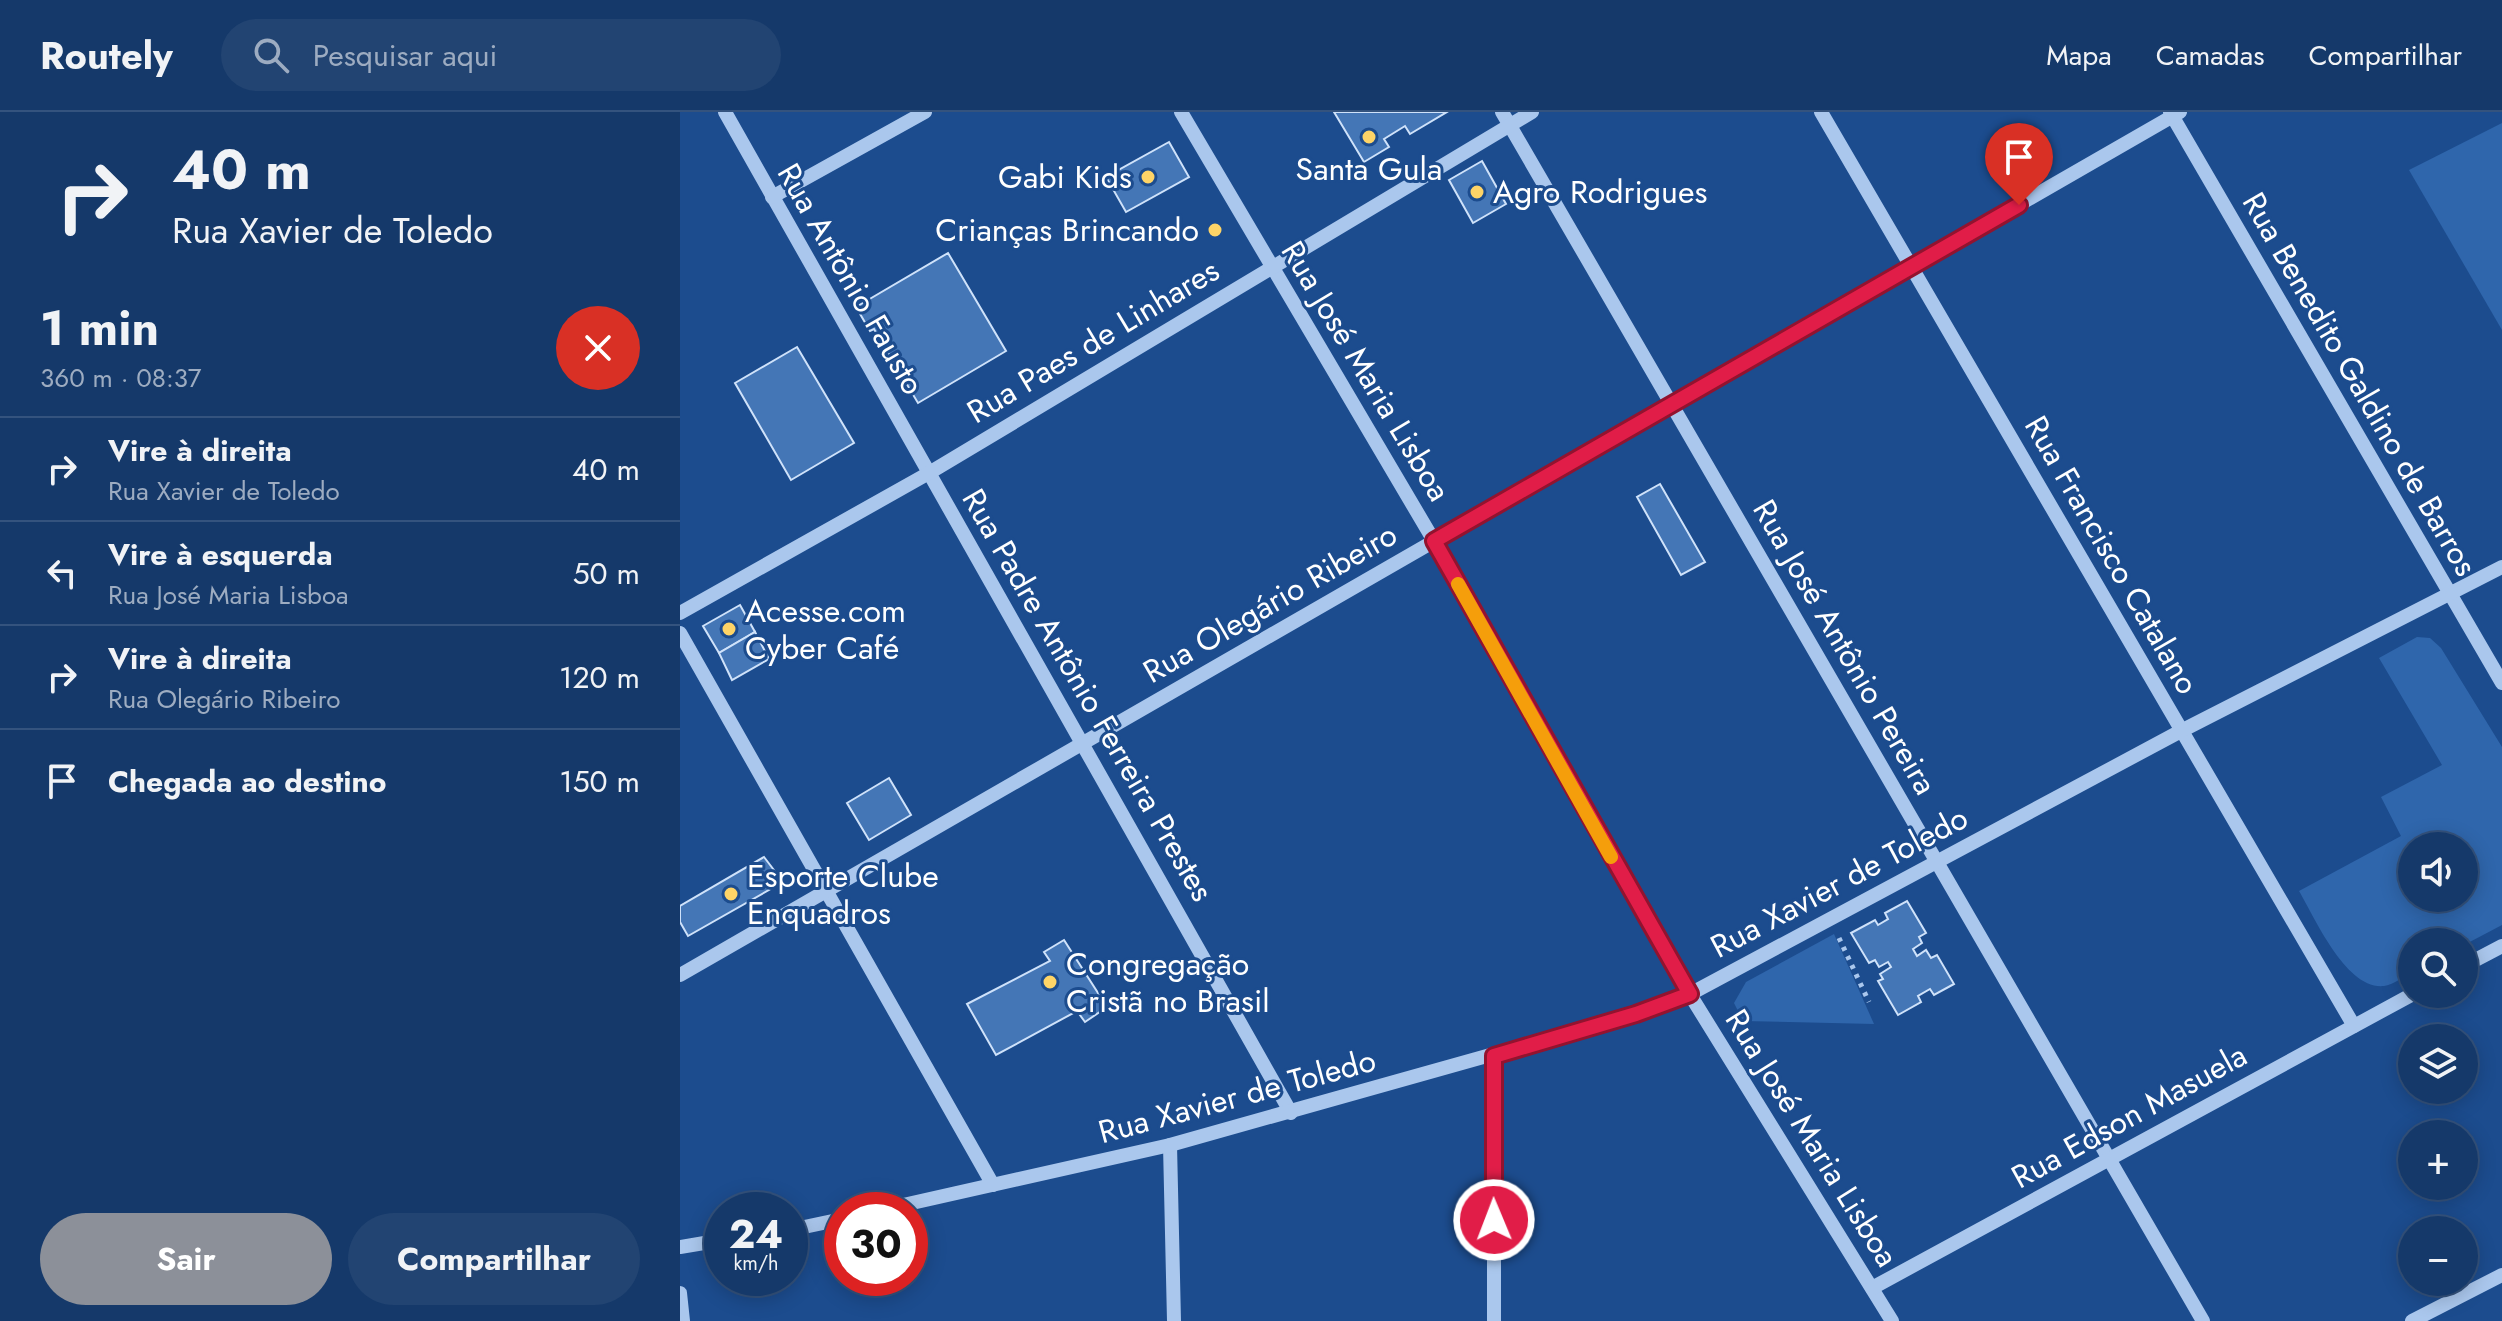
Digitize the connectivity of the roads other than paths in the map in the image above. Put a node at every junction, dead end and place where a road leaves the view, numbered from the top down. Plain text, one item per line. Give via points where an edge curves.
1 (725, 112) edge
2 (925, 112) edge
3 (1181, 112) edge
4 (1502, 112) edge
5 (1532, 112) edge
6 (1821, 112) edge
7 (2174, 113) edge
8 (1510, 126) junction
9 (772, 197) junction
10 (1913, 266) junction
11 (1271, 267) junction
12 (1672, 405) junction
13 (929, 473) junction
14 (1434, 541) junction
15 (2502, 567) edge
16 (2450, 594) junction
17 (680, 613) edge
18 (680, 633) edge
19 (2502, 683) edge
20 (2181, 731) junction
21 (1083, 743) junction
22 (1936, 861) junction
23 (826, 890) junction
24 (2502, 946) edge
25 (2478, 959) edge
26 (680, 975) edge
27 (1690, 994) junction
28 (2398, 1002) edge
29 (2354, 1026) junction
30 (1494, 1056) junction
31 (1291, 1113) junction
32 (1170, 1145) junction
33 (2109, 1159) junction
34 (993, 1185) junction
35 (928, 1200) edge
36 (704, 1243) edge
37 (680, 1247) edge
38 (2502, 1275) edge
39 (1872, 1288) junction
40 (680, 1293) edge
41 (683, 1321) edge
42 (1174, 1321) edge
43 (1494, 1321) edge
44 (1892, 1321) edge
45 (2203, 1321) edge
46 (2412, 1321) edge

1 - 9 street, Rua Antônio Fausto
2 - 9 street
3 - 11 street, Rua José Maria Lisboa
4 - 8 street, Rua José Antônio Pereira
5 - 8 street, Rua Paes de Linhares
6 - 10 street, Rua Francisco Catalano
7 - 10 street, Rua Olegário Ribeiro
7 - 16 street, Rua Benedito Galdino de Barros
8 - 11 street, Rua Paes de Linhares
8 - 12 street, Rua José Antônio Pereira
9 - 13 street, Rua Antônio Fausto
10 - 12 street, Rua Olegário Ribeiro
10 - 20 street, Rua Francisco Catalano
11 - 13 street, Rua Paes de Linhares
11 - 14 street, Rua José Maria Lisboa
12 - 14 street, Rua Olegário Ribeiro
12 - 22 street, Rua José Antônio Pereira
13 - 17 street, Rua Paes de Linhares
13 - 21 street, Rua Padre Antônio Ferreira Prestes
14 - 21 street, Rua Olegário Ribeiro
14 - 27 street, Rua José Maria Lisboa
15 - 16 street, Rua Xavier de Toledo
16 - 19 street, Rua Benedito Galdino de Barros
16 - 20 street, Rua Xavier de Toledo
18 - 23 street
20 - 22 street, Rua Xavier de Toledo
20 - 29 street, Rua Francisco Catalano
21 - 23 street, Rua Olegário Ribeiro
21 - 31 street, Rua Padre Antônio Ferreira Prestes
22 - 27 street, Rua Xavier de Toledo
22 - 33 street, Rua José Antônio Pereira
23 - 26 street, Rua Olegário Ribeiro
23 - 34 street
24 - 25 street
27 - 30 street, Rua Xavier de Toledo
27 - 39 street, Rua José Maria Lisboa
28 - 29 street, Rua Edson Masuela
29 - 33 street, Rua Edson Masuela
30 - 31 street, Rua Xavier de Toledo
30 - 43 street
31 - 32 street, Rua Xavier de Toledo
32 - 34 street, Rua Xavier de Toledo
32 - 42 street
33 - 39 street, Rua Edson Masuela
33 - 45 street, Rua José Antônio Pereira
34 - 35 street, Rua Xavier de Toledo
36 - 37 street
38 - 46 street
39 - 44 street, Rua José Maria Lisboa
40 - 41 street

